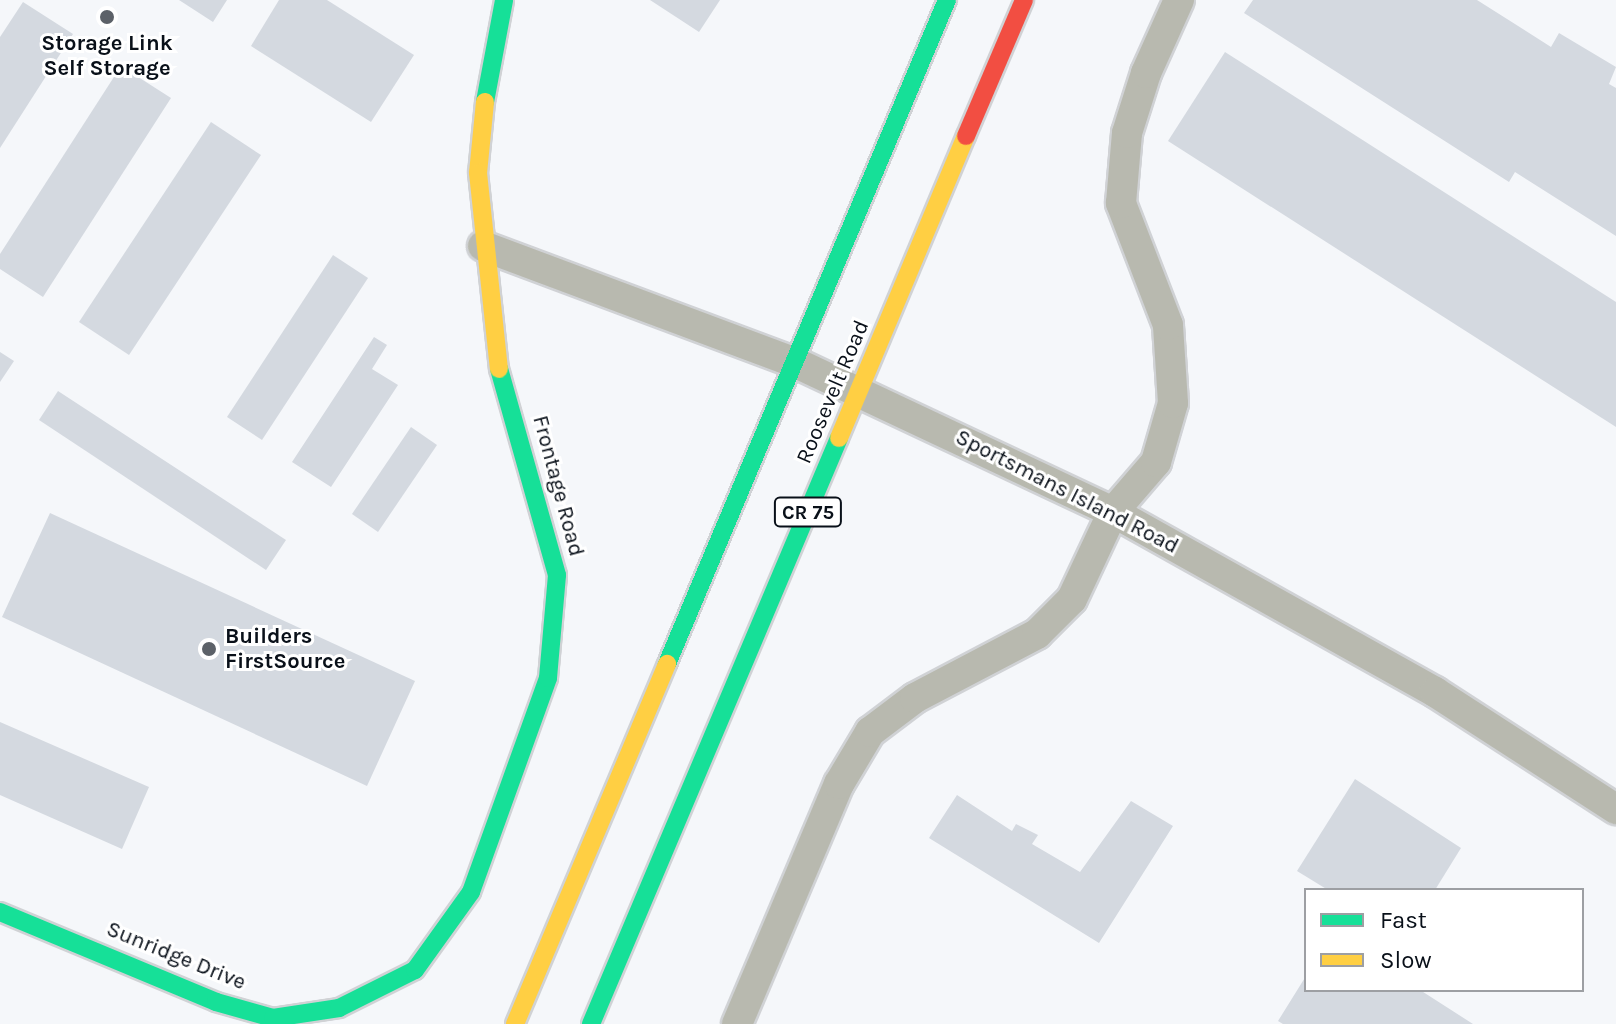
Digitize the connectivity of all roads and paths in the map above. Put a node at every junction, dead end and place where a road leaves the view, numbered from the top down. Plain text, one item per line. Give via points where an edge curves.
1 (504, 0) edge
2 (947, 0) edge
3 (1024, 0) edge
4 (1179, 0) edge
5 (483, 246) junction
6 (794, 362) junction
7 (860, 390) junction
8 (1113, 512) junction
9 (1616, 809) edge
10 (0, 912) edge
11 (339, 1008) joint
12 (515, 1024) edge
13 (591, 1024) edge
14 (737, 1024) edge

1 - 5 main road, Frontage Road via 491,50 478,173
2 - 6 main road, CR 75
3 - 7 main road, Roosevelt Road / CR 75
4 - 8 street via 1146,73 1127,133 1121,203 1168,325 1173,403 1156,462
5 - 6 street, Sportsmans Island Road
5 - 11 main road, Frontage Road via 497,360 557,575 548,678 471,892 415,970
6 - 7 street, Sportsmans Island Road
6 - 12 main road, CR 75
7 - 8 street, Sportsmans Island Road
7 - 13 main road, Roosevelt Road / CR 75
8 - 9 street, Sportsmans Island Road via 1435,692
8 - 14 street via 1072,599 1037,634 915,698 870,732 839,784
10 - 11 main road, Sunridge Drive via 216,1002 273,1018

